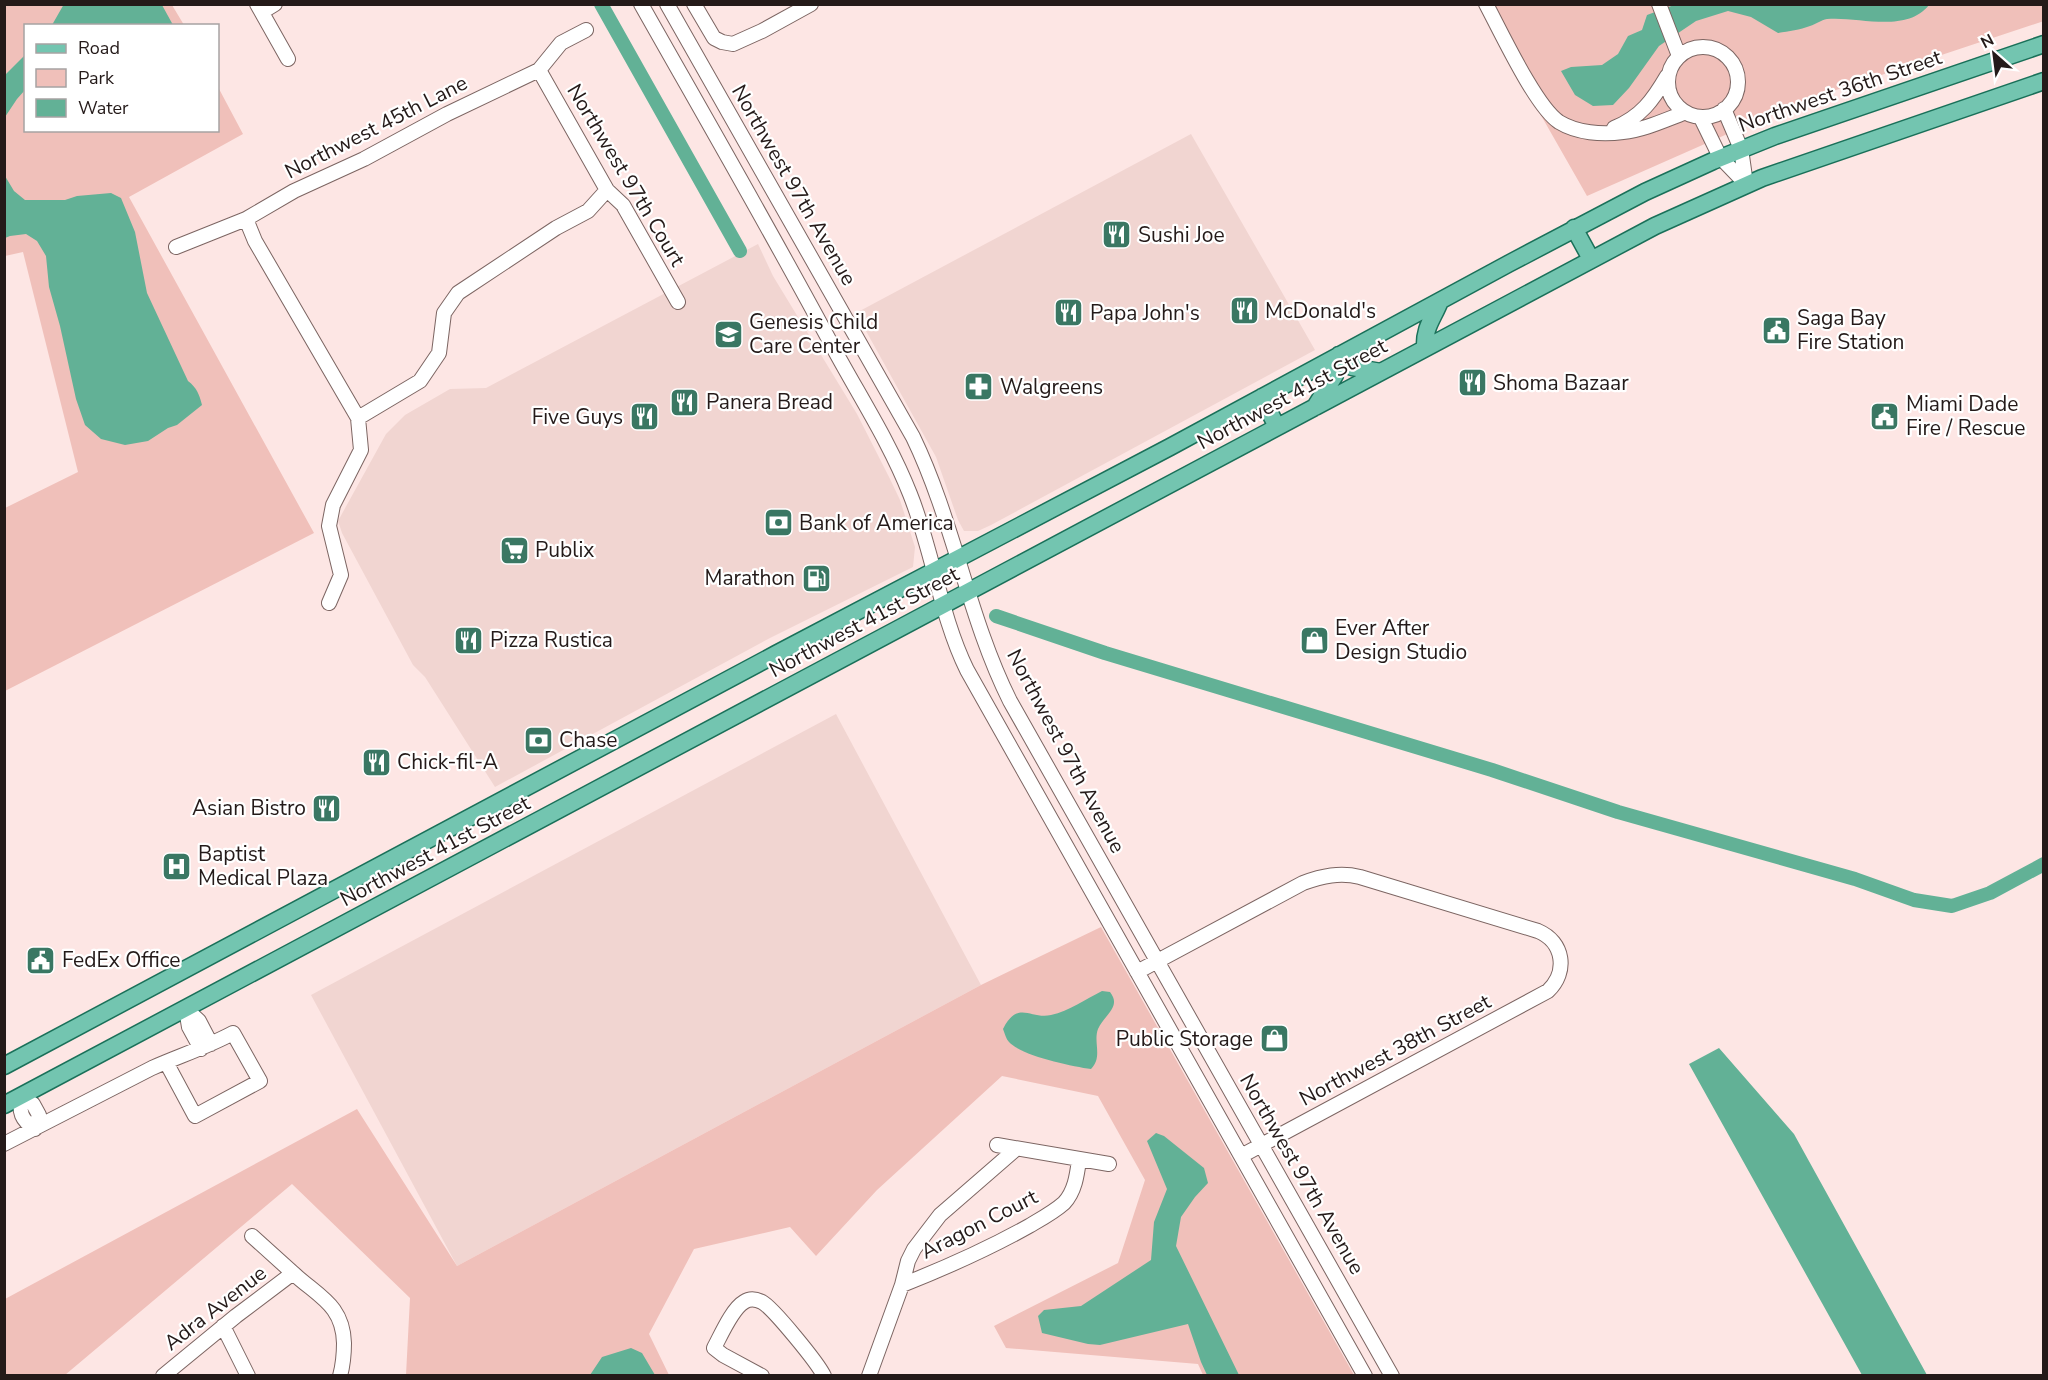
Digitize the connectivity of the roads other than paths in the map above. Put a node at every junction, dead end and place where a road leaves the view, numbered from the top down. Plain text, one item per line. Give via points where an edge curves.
1 (275, 4) edge
2 (641, 4) edge
3 (667, 4) edge
4 (694, 4) edge
5 (811, 4) edge
6 (1486, 4) edge
7 (1659, 5) edge
8 (260, 8) edge
9 (586, 30) dead end
10 (2043, 44) edge
11 (1679, 56) junction
12 (288, 59) dead end
13 (539, 70) junction
14 (1668, 76) junction
15 (2043, 81) edge
16 (1724, 109) junction
17 (1684, 113) junction
18 (1701, 118) junction
19 (1601, 134) junction
20 (1741, 149) junction
21 (1720, 157) junction
22 (1746, 184) junction
23 (607, 190) junction
24 (246, 219) junction
25 (1574, 228) junction
26 (176, 248) dead end
27 (1591, 259) junction
28 (1440, 301) junction
29 (678, 302) dead end
30 (1425, 348) junction
31 (1339, 355) junction
32 (1381, 372) junction
33 (1262, 397) junction
34 (1316, 407) junction
35 (358, 418) junction
36 (1277, 427) junction
37 (957, 559) junction
38 (935, 571) junction
39 (968, 592) junction
40 (329, 603) dead end
41 (944, 605) junction
42 (1157, 961) junction
43 (1137, 972) junction
44 (186, 1009) junction
45 (206, 1046) junction
46 (166, 1062) junction
47 (4, 1066) edge
48 (21, 1097) junction
49 (4, 1105) edge
50 (35, 1129) junction
51 (4, 1144) edge
52 (1262, 1144) junction
53 (997, 1145) dead end
54 (1016, 1149) junction
55 (1241, 1156) junction
56 (1078, 1160) junction
57 (1109, 1164) dead end
58 (252, 1236) dead end
59 (293, 1274) junction
60 (902, 1285) junction
61 (1355, 1310) junction
62 (1334, 1322) junction
63 (222, 1326) junction
64 (162, 1376) edge
65 (249, 1376) edge
66 (340, 1376) edge
67 (762, 1376) edge
68 (824, 1376) edge
69 (869, 1376) edge
70 (1365, 1376) edge
71 (1392, 1376) edge

1 - 8 street
2 - 38 street, Northwest 97th Avenue via 788,261 891,452 910,494
3 - 37 street, Northwest 97th Avenue via 913,437 931,478
4 - 5 street via 714,38 733,44
6 - 19 street via 1543,107 1560,122
7 - 11 street
8 - 12 street
9 - 13 street, Northwest 45th Lane via 561,43
10 - 20 main road, Northwest 36th Street
11 - 14 street
11 - 16 street via 1689,49 1713,48 1731,61 1738,83 1736,95
13 - 23 street, Northwest 97th Court
13 - 24 street, Northwest 45th Lane via 294,191
14 - 17 street via 1671,98
14 - 19 street via 1651,103 1627,123
15 - 22 main road
16 - 18 street
16 - 20 street
17 - 18 street
17 - 19 street via 1624,132
18 - 21 street
20 - 21 main road, Northwest 36th Street
20 - 22 street
21 - 22 street
21 - 25 main road, Northwest 41st Street
22 - 27 main road, Northwest 41st Street
23 - 29 street, Northwest 97th Court via 623,205
23 - 35 street via 588,211 458,293 444,314 439,353 420,381
24 - 26 street, Northwest 45th Lane
24 - 35 street
25 - 27 main road
25 - 28 main road, Northwest 41st Street
27 - 30 main road, Northwest 41st Street
28 - 30 main road via 1425,329
28 - 31 main road, Northwest 41st Street
30 - 32 main road, Northwest 41st Street
31 - 32 main road via 1352,367
31 - 33 main road, Northwest 41st Street
31 - 34 main road via 1335,375
32 - 34 main road, Northwest 41st Street
33 - 36 main road
33 - 37 main road, Northwest 41st Street
34 - 36 main road, Northwest 41st Street
35 - 40 street via 361,450 333,506 329,526 341,575
36 - 39 main road, Northwest 41st Street
37 - 38 main road, Northwest 41st Street
37 - 39 street, Northwest 97th Avenue
38 - 41 street, Northwest 97th Avenue
38 - 47 main road, Northwest 41st Street
39 - 41 main road, Northwest 41st Street
39 - 42 street, Northwest 97th Avenue via 1005,691
41 - 43 street, Northwest 97th Avenue via 967,670
41 - 44 main road, Northwest 41st Street
42 - 43 street, Northwest 38th Street
42 - 52 street, Northwest 97th Avenue
42 - 52 street, Northwest 38th Street via 1303,883 1345,874 1546,935 1555,944 1561,971 1553,986 1537,997
43 - 55 street, Northwest 97th Avenue
44 - 45 street via 189,1027
44 - 48 main road, Northwest 41st Street
45 - 46 street
45 - 46 street via 233,1033 260,1081 195,1116
46 - 50 street
48 - 49 main road, Northwest 41st Street
48 - 50 street via 33,1104 39,1115
50 - 51 street
52 - 55 street, Northwest 38th Street
52 - 61 street, Northwest 97th Avenue
53 - 54 street
54 - 56 street
54 - 60 street via 933,1224 911,1255
55 - 62 street, Northwest 97th Avenue
56 - 57 street
56 - 60 street, Aragon Court via 1071,1193 1050,1213 1000,1242
58 - 59 street, Adra Avenue
59 - 63 street, Adra Avenue
59 - 66 street, Adra Avenue via 339,1315 344,1349
60 - 69 street
61 - 62 street
61 - 71 street, Northwest 97th Avenue
62 - 70 street, Northwest 97th Avenue
63 - 64 street, Adra Avenue
63 - 65 street
67 - 68 street via 714,1348 737,1308 753,1299 766,1304

